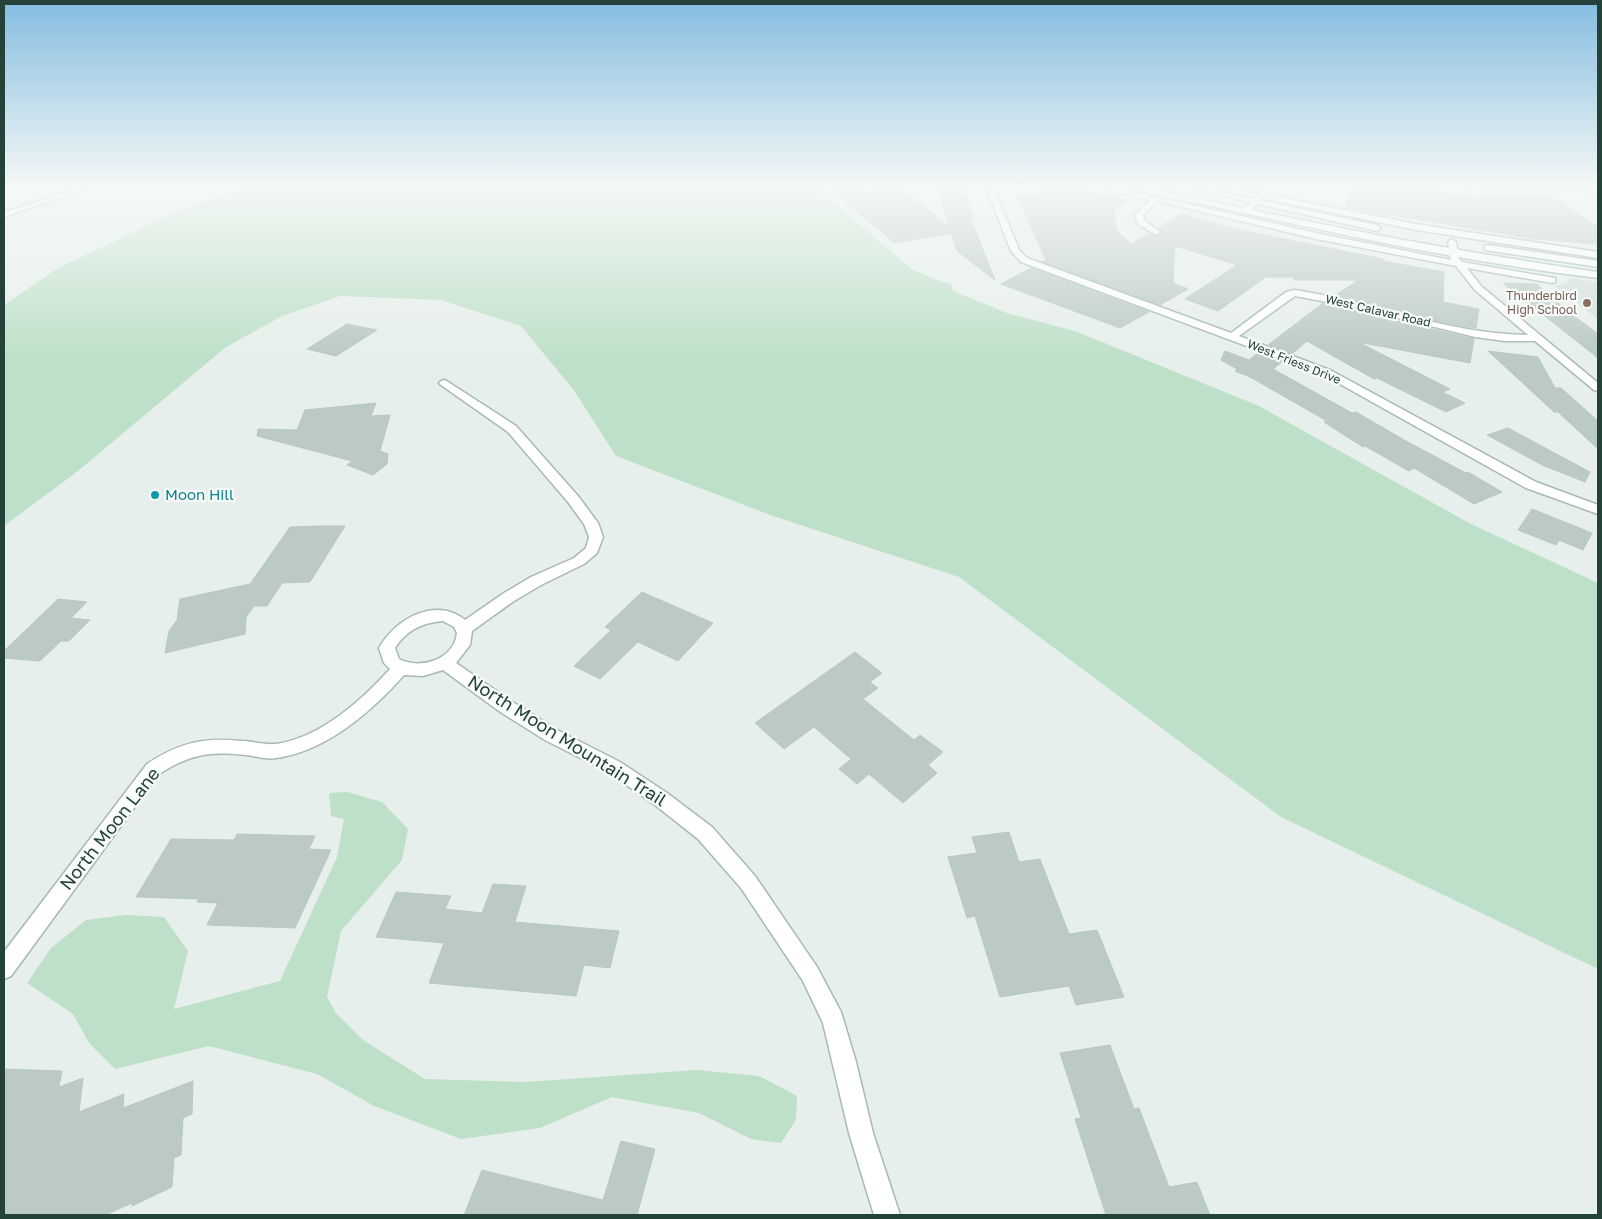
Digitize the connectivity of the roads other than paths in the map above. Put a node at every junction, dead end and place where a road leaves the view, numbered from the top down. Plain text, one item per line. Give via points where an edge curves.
1 (1012, 244) edge
2 (1356, 244) edge
3 (1435, 244) edge
4 (1440, 244) edge
5 (1526, 244) edge
6 (1453, 247) junction
7 (1598, 255) edge
8 (1459, 264) junction
9 (1598, 264) edge
10 (1598, 275) edge
11 (1552, 280) dead end
12 (1232, 337) junction
13 (1536, 338) junction
14 (444, 382) dead end
15 (1598, 388) edge
16 (1598, 510) edge
17 (464, 629) junction
18 (444, 663) junction
19 (401, 668) junction
20 (4, 969) edge
21 (887, 1215) edge

1 - 12 street, West Friess Drive via 1015,251 1033,264
2 - 8 street
3 - 6 street
4 - 6 street
5 - 7 street
6 - 8 street
6 - 9 street
6 - 10 street
8 - 11 street
8 - 13 street via 1492,302
12 - 13 street, West Calavar Road via 1289,294 1295,293 1477,334
12 - 16 street, West Friess Drive via 1326,372 1532,485
13 - 15 street
14 - 17 street via 512,429 573,499 591,523 596,537 592,550 579,561 536,581
17 - 18 street via 465,639 460,649
17 - 19 street via 459,622 445,616 410,622 396,632 387,648 392,662
18 - 19 street via 430,669
18 - 21 street, North Moon Mountain Trail via 551,735 614,767 661,799 705,833 748,882 810,974 833,1020 861,1133
19 - 20 street, North Moon Lane via 384,688 351,715 299,746 274,752 207,745 172,756 153,769

